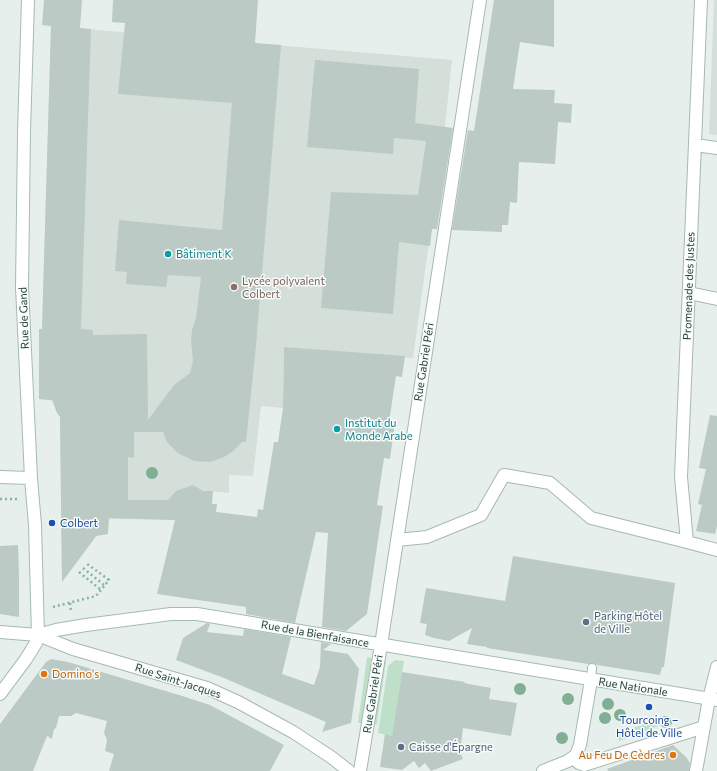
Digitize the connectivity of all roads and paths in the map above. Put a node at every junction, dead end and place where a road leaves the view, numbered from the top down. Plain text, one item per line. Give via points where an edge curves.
1 (28, 0) edge
2 (480, 0) edge
3 (701, 0) edge
4 (695, 146) junction
5 (717, 148) edge
6 (688, 292) junction
7 (717, 300) edge
8 (0, 477) edge
9 (31, 478) junction
10 (397, 540) junction
11 (687, 542) junction
12 (717, 550) edge
13 (86, 563) dead end
14 (82, 568) dead end
15 (79, 572) dead end
16 (105, 585) junction
17 (101, 590) junction
18 (70, 603) dead end
19 (0, 632) edge
20 (38, 635) junction
21 (381, 645) junction
22 (717, 667) edge
23 (592, 674) junction
24 (0, 694) edge
25 (713, 700) edge
26 (704, 727) junction
27 (573, 758) junction
28 (349, 771) edge
29 (360, 771) edge
30 (543, 771) edge
31 (696, 771) edge

1 - 9 street, Rue de Gand via 22,255
2 - 10 street, Rue Gabriel Péri
3 - 4 street, Promenade des Justes
4 - 5 street
4 - 6 street, Promenade des Justes
6 - 7 street
6 - 11 street, Promenade des Justes via 681,477
8 - 9 street
9 - 20 street, Rue de Gand
10 - 11 street via 427,537 481,515 504,475 550,483 591,518
10 - 21 street, Rue Gabriel Péri
11 - 12 street
13 - 16 path via 109,580
14 - 16 path
15 - 17 path
16 - 17 path
17 - 18 path via 96,596
19 - 20 street
20 - 21 street, Rue de la Bienfaisance via 74,627 185,614 213,616
20 - 24 street via 26,659
20 - 28 street, Rue Saint-Jacques via 73,649 206,688 294,732
21 - 23 street, Rue de la Bienfaisance
21 - 29 street, Rue Gabriel Péri
22 - 25 street
23 - 25 street, Rue Nationale
23 - 27 street, Rue Nationale via 580,745
25 - 26 street
26 - 27 street via 584,765
26 - 31 street
27 - 30 street

